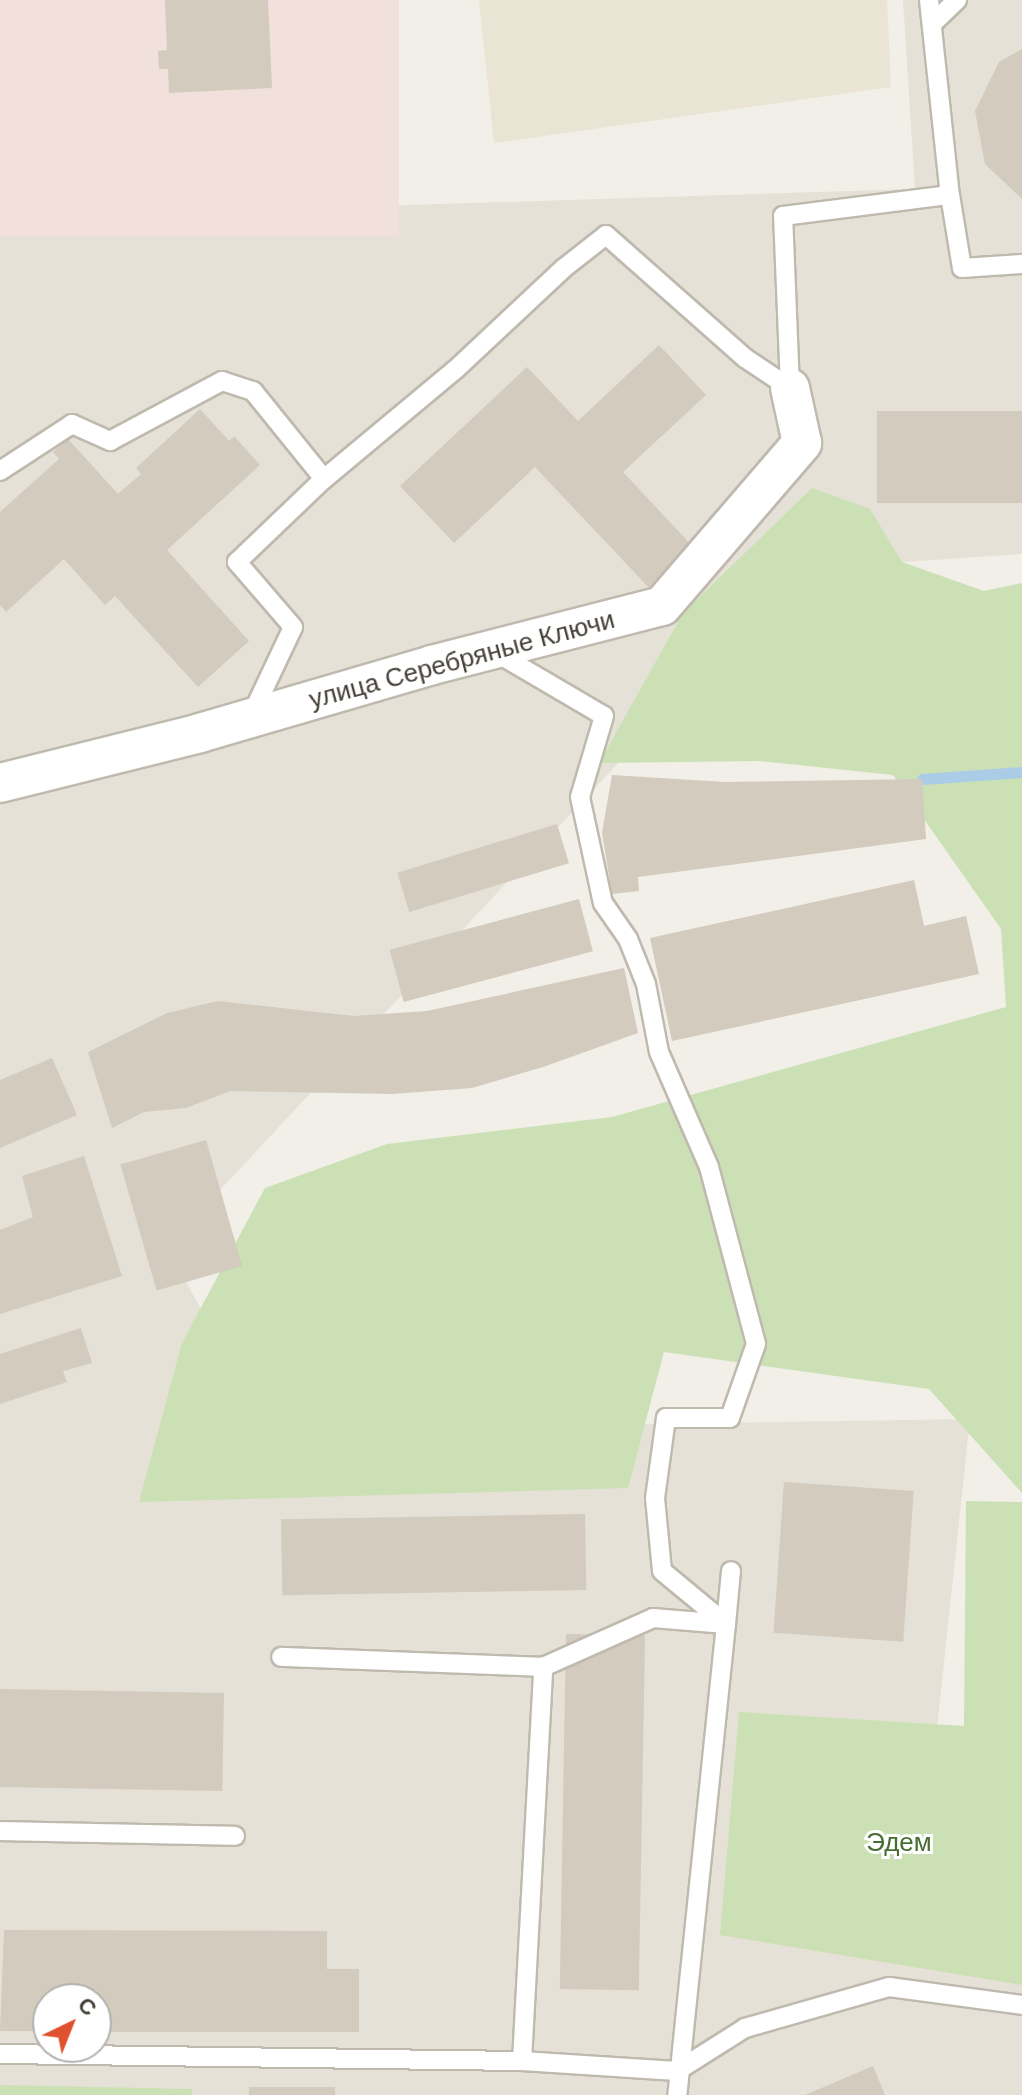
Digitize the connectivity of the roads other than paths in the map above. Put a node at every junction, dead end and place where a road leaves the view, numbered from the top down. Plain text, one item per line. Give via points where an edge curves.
1 (929, 0) edge
2 (957, 0) edge
3 (932, 24) junction
4 (950, 195) junction
5 (1022, 264) edge
6 (790, 388) junction
7 (0, 471) edge
8 (324, 479) junction
9 (491, 650) junction
10 (250, 718) junction
11 (0, 783) edge
12 (731, 1571) dead end
13 (726, 1624) junction
14 (281, 1657) dead end
15 (543, 1667) junction
16 (0, 1831) edge
17 (235, 1836) dead end
18 (1022, 2005) edge
19 (0, 2054) edge
20 (522, 2061) junction
21 (677, 2071) junction
22 (677, 2095) edge

1 - 3 lane
2 - 3 lane
3 - 4 lane
4 - 5 lane via 962,268
4 - 6 lane via 783,216
6 - 8 lane via 745,358 606,235
6 - 9 street, улица Серебряные Ключи via 802,443 662,606
7 - 8 lane via 72,424 110,441 222,381 253,391
8 - 10 lane via 237,562 293,627
9 - 10 street, улица Серебряные Ключи
9 - 13 lane via 604,716 580,797 603,903 628,939 646,984 659,1052 709,1167 756,1344 730,1418 666,1418 655,1498 662,1571
10 - 11 street, улица Серебряные Ключи
12 - 13 lane
13 - 15 lane via 653,1618
13 - 21 lane
14 - 15 lane
15 - 20 lane
16 - 17 lane
18 - 21 lane via 889,1987 745,2028
19 - 20 lane
20 - 21 lane
21 - 22 lane

